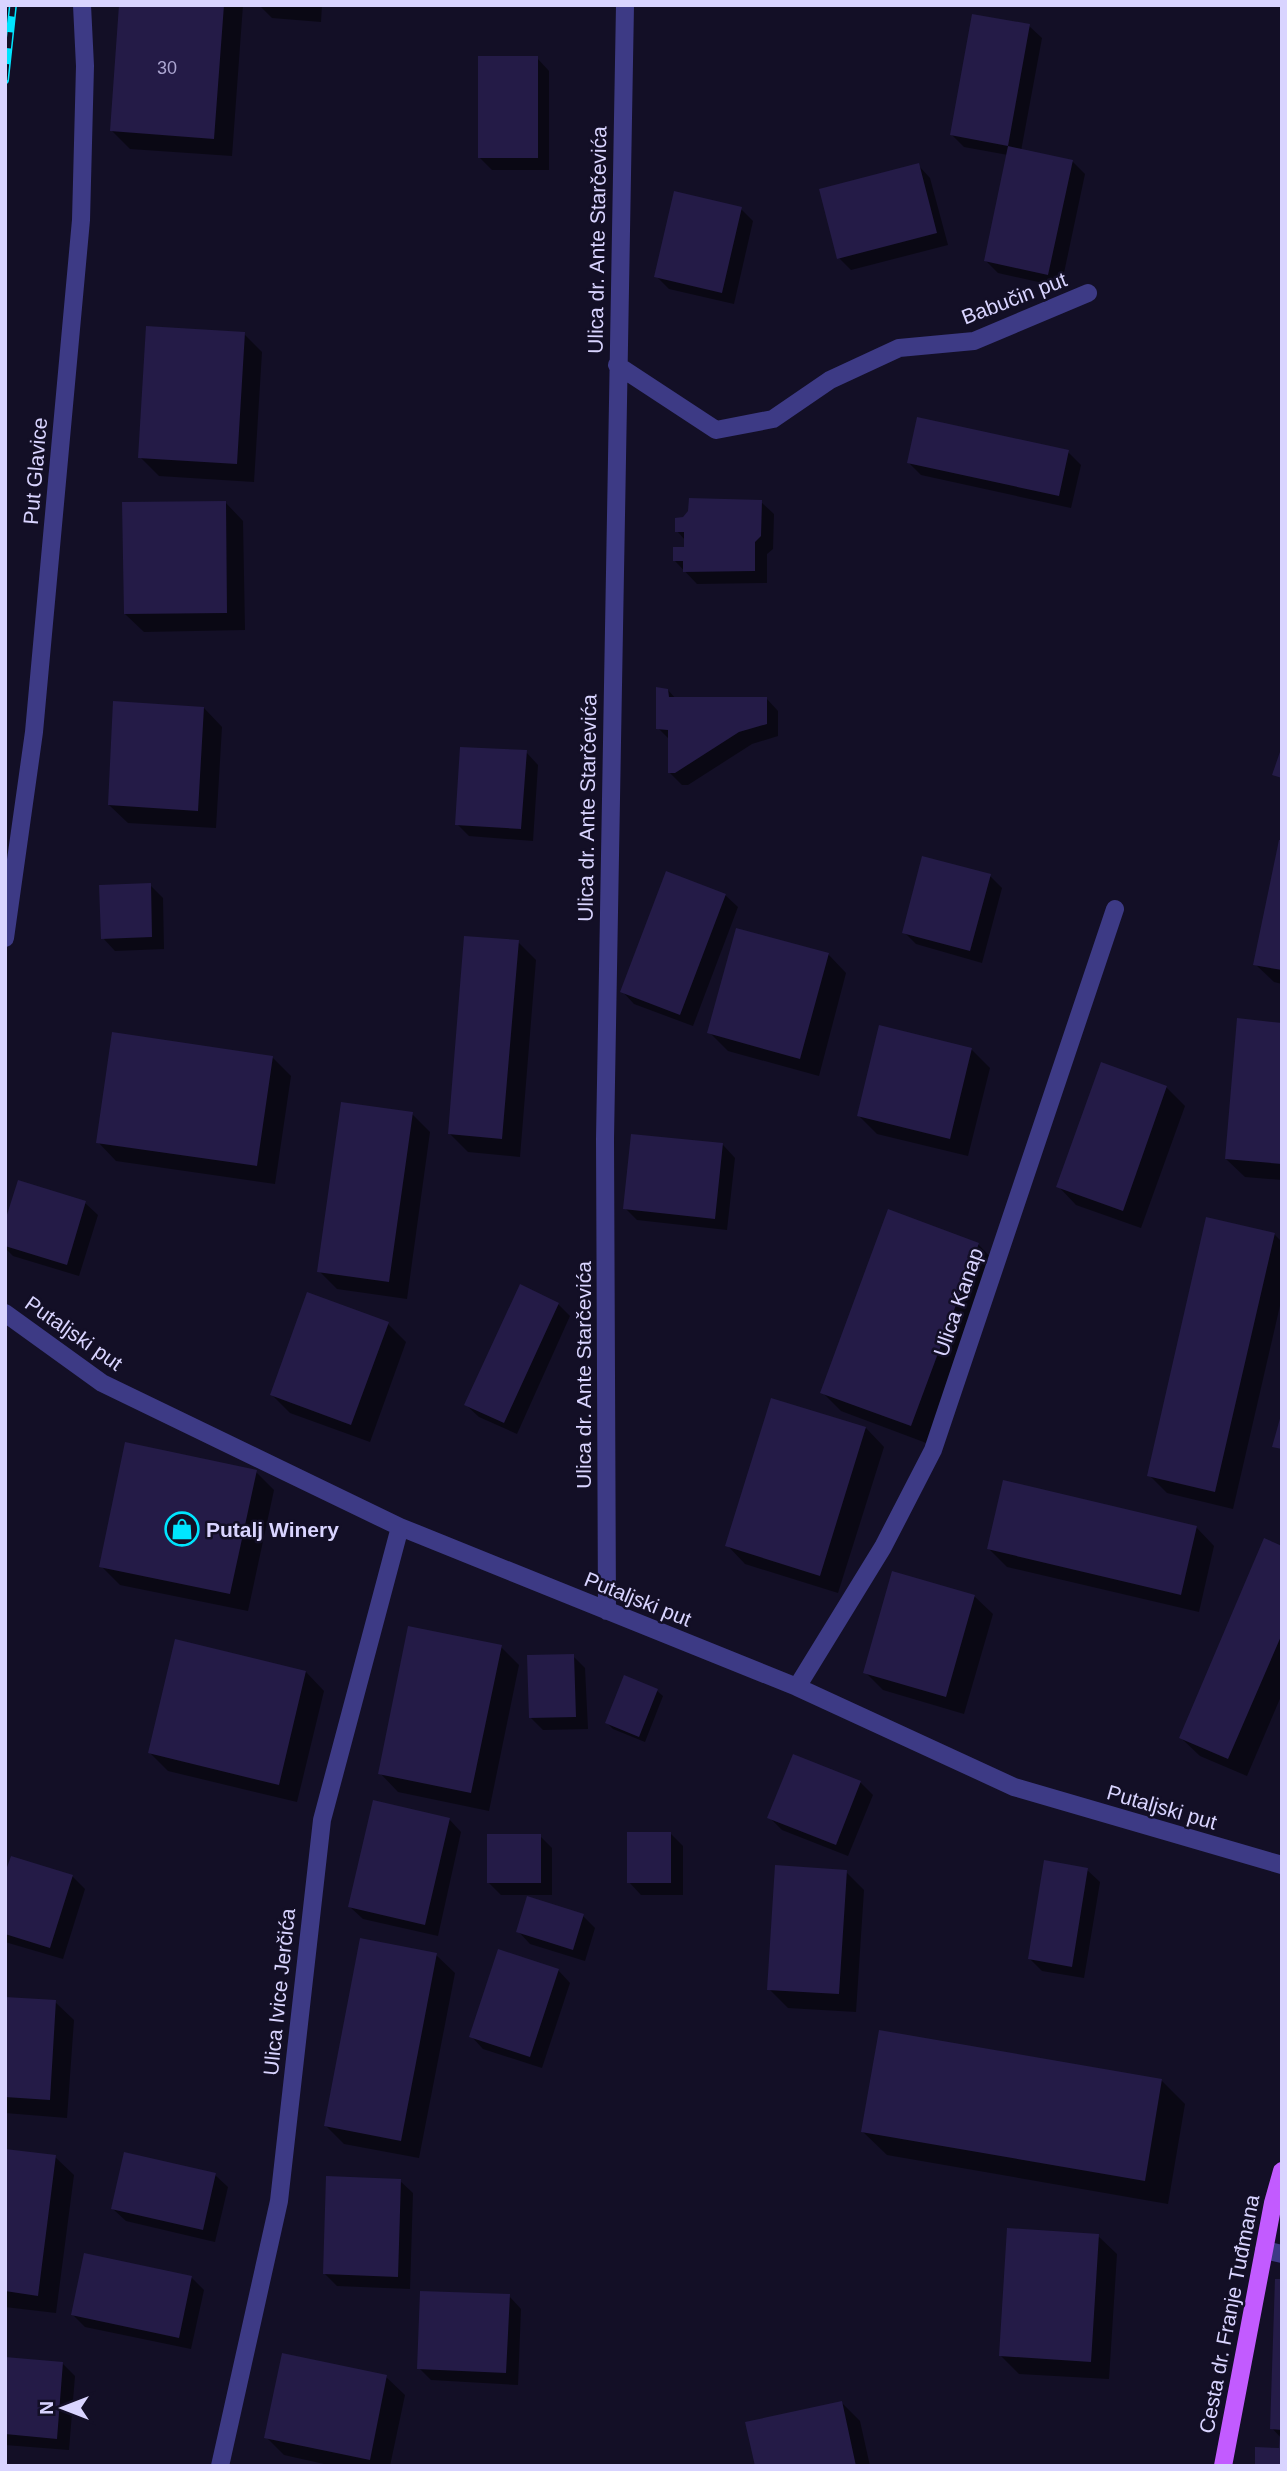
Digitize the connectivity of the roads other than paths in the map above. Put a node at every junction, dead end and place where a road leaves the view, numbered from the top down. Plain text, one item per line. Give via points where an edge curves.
1 (82, 5) edge
2 (625, 5) edge
3 (1088, 293) dead end
4 (617, 365) junction
5 (1115, 909) dead end
6 (5, 938) edge
7 (5, 1313) edge
8 (400, 1527) junction
9 (607, 1611) junction
10 (797, 1688) junction
11 (1282, 1865) edge
12 (1282, 2171) edge
13 (1273, 2252) edge
14 (220, 2466) edge
15 (1223, 2466) edge

1 - 6 street, Put Glavice via 81,220 34,732
2 - 4 street, Ulica dr. Ante Starčevića
3 - 4 street, Babučin put via 974,341 899,348 830,380 772,419 716,430
4 - 9 street, Ulica dr. Ante Starčevića via 605,1139
5 - 10 street, Ulica Kanap via 933,1450 883,1546
7 - 8 street, Putaljski put via 102,1383
8 - 9 street, Putaljski put
8 - 14 street, Ulica Ivice Jerčića via 322,1820 279,2201
9 - 10 street, Putaljski put
10 - 11 street, Putaljski put via 1014,1787
12 - 13 main road, Cesta dr. Franje Tuđmana
13 - 15 main road, Cesta dr. Franje Tuđmana

